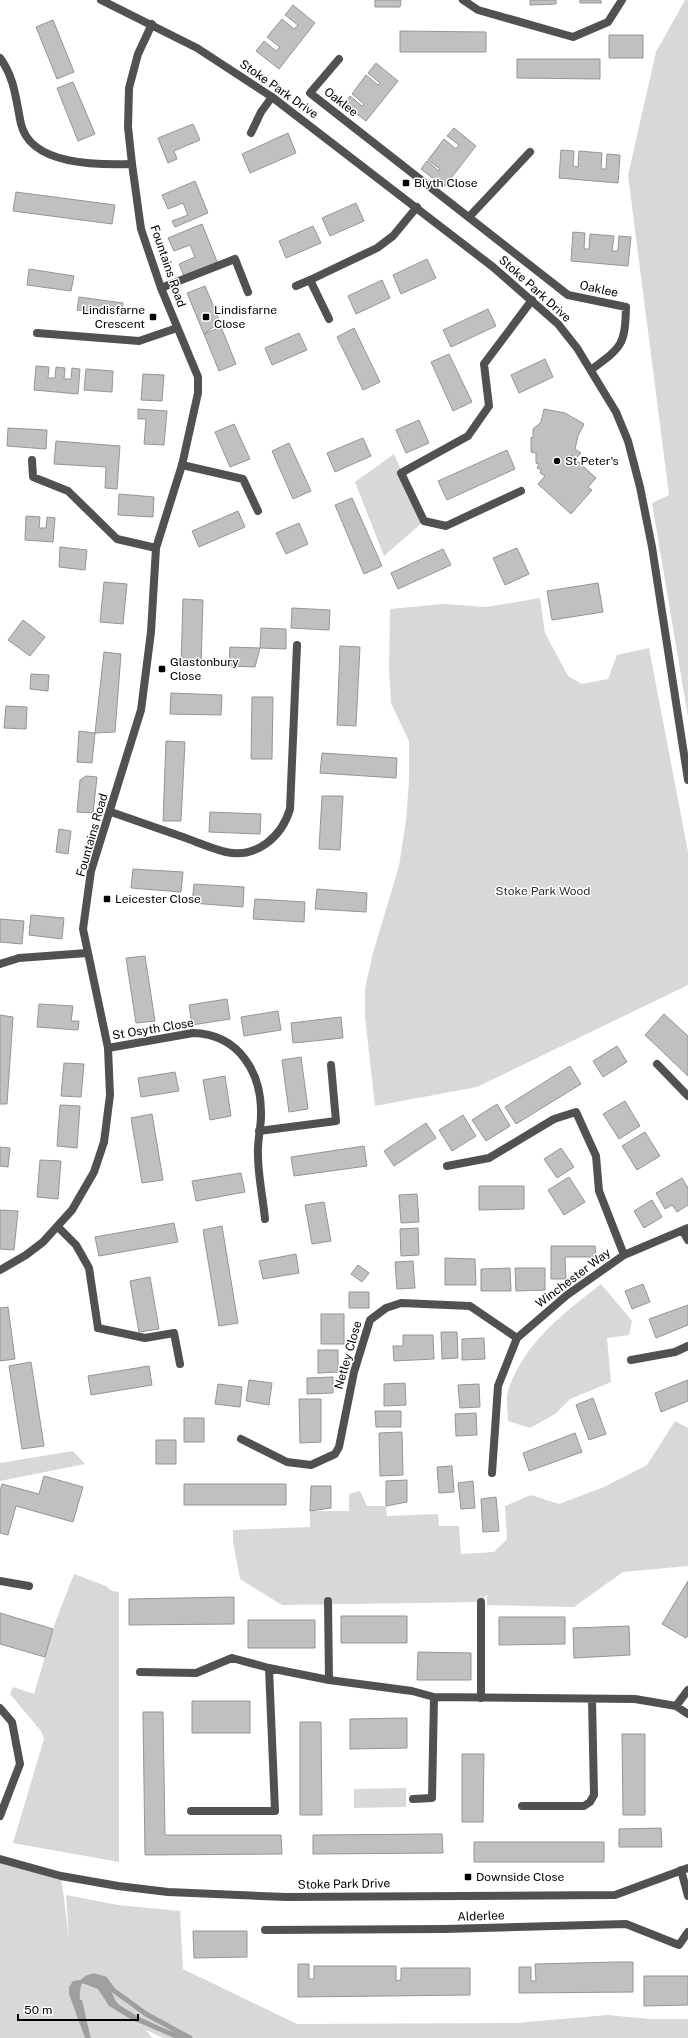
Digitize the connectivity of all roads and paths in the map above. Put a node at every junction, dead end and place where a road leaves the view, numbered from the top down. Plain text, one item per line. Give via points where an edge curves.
1 (101, 0) edge
2 (464, 0) edge
3 (622, 0) edge
4 (152, 24) junction
5 (0, 58) edge
6 (339, 59) dead end
7 (272, 97) junction
8 (251, 133) dead end
9 (530, 152) dead end
10 (132, 164) junction
11 (417, 207) junction
12 (469, 217) junction
13 (310, 280) junction
14 (296, 286) dead end
15 (161, 288) junction
16 (248, 292) dead end
17 (532, 300) junction
18 (329, 319) dead end
19 (177, 328) junction
20 (37, 334) dead end
21 (592, 369) junction
22 (32, 460) dead end
23 (182, 465) junction
24 (521, 491) dead end
25 (258, 511) dead end
26 (156, 548) junction
27 (297, 645) dead end
28 (688, 780) edge
29 (111, 812) junction
30 (87, 953) junction
31 (0, 964) edge
32 (108, 1048) junction
33 (657, 1064) dead end
34 (331, 1065) dead end
35 (688, 1096) edge
36 (259, 1131) junction
37 (447, 1166) dead end
38 (265, 1219) dead end
39 (58, 1227) junction
40 (685, 1230) edge
41 (688, 1240) edge
42 (624, 1255) junction
43 (0, 1270) edge
44 (517, 1338) junction
45 (688, 1346) edge
46 (631, 1360) dead end
47 (180, 1364) dead end
48 (241, 1439) dead end
49 (492, 1473) dead end
50 (0, 1581) edge
51 (29, 1586) dead end
52 (328, 1601) dead end
53 (481, 1602) dead end
54 (269, 1668) junction
55 (140, 1672) dead end
56 (329, 1680) junction
57 (688, 1690) edge
58 (434, 1697) junction
59 (481, 1698) junction
60 (592, 1699) junction
61 (676, 1706) junction
62 (0, 1708) edge
63 (688, 1714) edge
64 (413, 1799) dead end
65 (522, 1806) dead end
66 (192, 1811) dead end
67 (0, 1816) edge
68 (0, 1859) edge
69 (685, 1869) edge
70 (688, 1896) edge
71 (264, 1930) dead end
72 (688, 1932) edge

1 - 4 street, Stoke Park Drive
2 - 3 street via 478,10 573,36 608,22
4 - 7 street, Stoke Park Drive via 197,48
4 - 10 street, Fountains Road via 138,54 129,88 128,127
5 - 10 street via 11,77 22,127 37,148 49,155 62,158 107,165
6 - 12 street, Oaklee via 310,93
7 - 8 street via 260,112
7 - 11 street, Stoke Park Drive
9 - 12 street
10 - 15 street, Fountains Road via 141,229
11 - 13 street via 393,236 377,248
11 - 17 street, Stoke Park Drive
12 - 21 street, Oaklee via 568,295 626,307 626,331 616,351
13 - 14 street
13 - 18 street
15 - 16 street via 236,259
15 - 19 street, Fountains Road
17 - 21 street, Stoke Park Drive via 558,324
17 - 24 street via 484,364 489,406 468,436 401,473 424,522 446,526
19 - 20 street via 139,341
19 - 23 street, Fountains Road via 198,377 198,394
21 - 28 street, Stoke Park Drive via 611,402 628,441 640,487 652,547
22 - 26 street via 33,477 68,491 117,539
23 - 25 street via 243,479
23 - 26 street, Fountains Road
26 - 29 street, Fountains Road via 151,632 141,710
27 - 29 street via 290,809 284,825 273,839 248,852 227,852
29 - 30 street, Fountains Road via 92,871 83,929
30 - 31 street via 19,958
30 - 32 street, Fountains Road
32 - 36 street, St Osyth Close via 194,1033 204,1033 223,1039 246,1060 256,1080 261,1115
32 - 39 street, Fountains Road via 110,1095 104,1142 84,1192
33 - 35 street
34 - 36 street via 336,1121
36 - 38 street, St Osyth Close via 258,1158
37 - 42 street via 489,1158 554,1119 576,1112 596,1156 599,1192
39 - 43 street, Fountains Road via 26,1255
39 - 47 street via 76,1245 89,1268 98,1328 145,1338 174,1333
40 - 41 street
40 - 42 street, Winchester Way
42 - 44 street, Winchester Way via 567,1295
44 - 48 street, Netley Close via 470,1306 402,1303 386,1308 370,1320 354,1372 339,1447 335,1454 311,1465 287,1462
44 - 49 street, Winchester Way via 498,1386
45 - 46 street via 674,1352
50 - 51 street
52 - 56 street
53 - 59 street
54 - 55 street via 232,1658 196,1674
54 - 56 street
54 - 66 street via 275,1811
56 - 58 street via 412,1691
57 - 61 street
58 - 59 street
58 - 64 street via 432,1798
59 - 60 street
60 - 61 street via 635,1699
60 - 65 street via 594,1795 590,1802 584,1806
61 - 63 street
62 - 67 street via 12,1722 20,1764
68 - 69 street, Stoke Park Drive via 61,1876 118,1886 168,1892 264,1897 614,1895
69 - 70 street
71 - 72 street, Alderlee via 626,1924 679,1945

